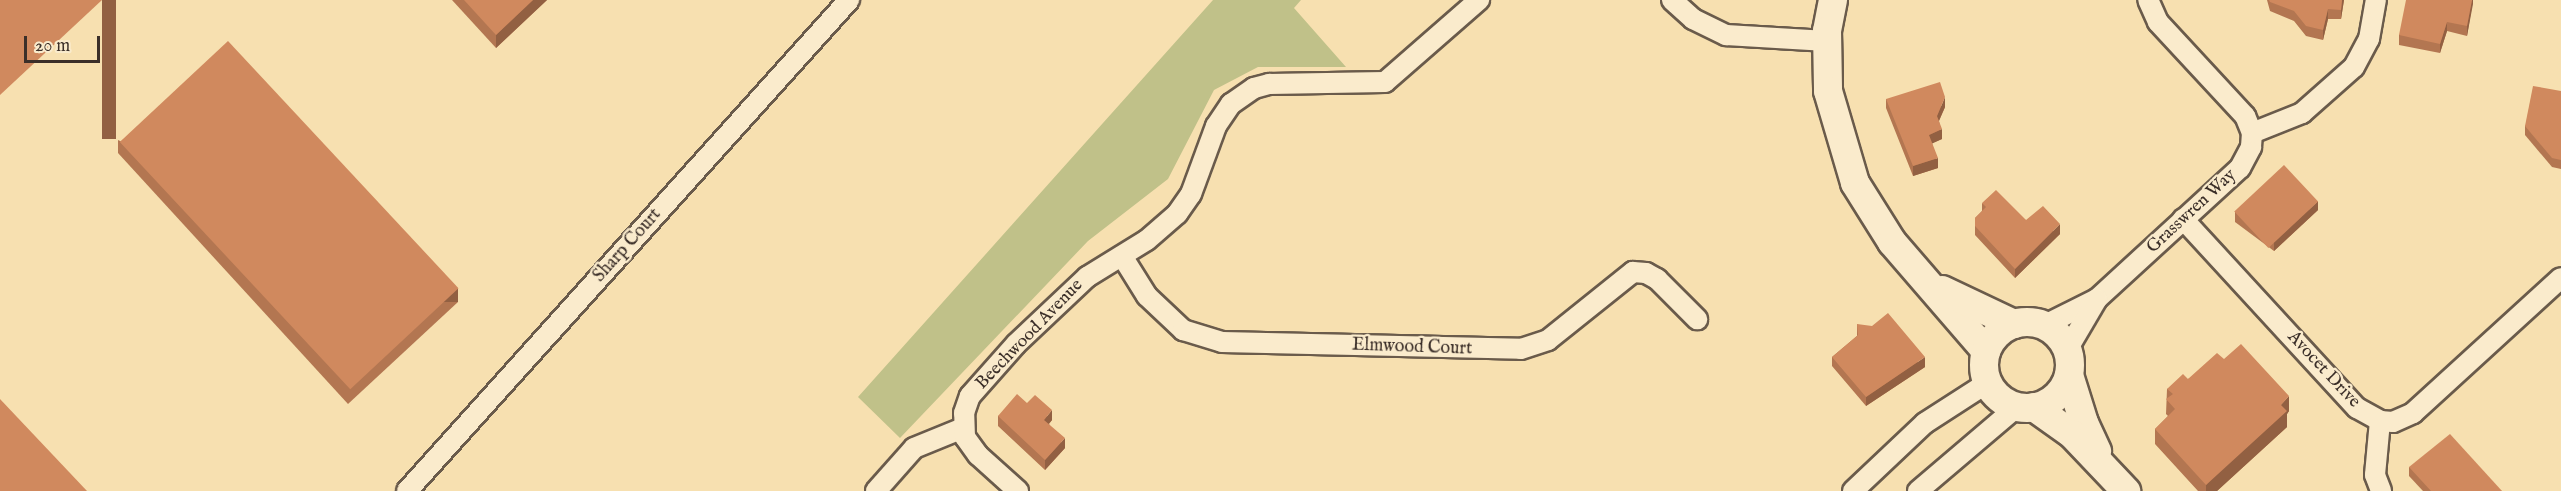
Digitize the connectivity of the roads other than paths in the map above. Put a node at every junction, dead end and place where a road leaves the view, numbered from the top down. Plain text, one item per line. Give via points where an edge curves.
1 (849, 0) edge
2 (1479, 0) edge
3 (1672, 0) edge
4 (1833, 0) edge
5 (2148, 0) edge
6 (2376, 0) edge
7 (1827, 41) junction
8 (2252, 133) junction
9 (2183, 219) junction
10 (1122, 256) junction
11 (2561, 278) edge
12 (1932, 286) junction
13 (2097, 299) junction
14 (1697, 319) dead end
15 (2013, 324) junction
16 (2043, 326) junction
17 (1986, 351) junction
18 (2068, 363) junction
19 (1987, 383) junction
20 (2026, 406) junction
21 (2380, 421) junction
22 (963, 428) junction
23 (2104, 464) junction
24 (407, 491) edge
25 (876, 491) edge
26 (1018, 491) edge
27 (1852, 491) edge
28 (1918, 491) edge
29 (2126, 491) edge
30 (2381, 491) edge

1 - 24 street, Sharp Court
2 - 10 street, Beechwood Avenue via 1385,82 1278,82 1242,94 1223,114 1191,194 1177,214
3 - 7 street via 1693,19 1726,35
4 - 7 street
5 - 8 street via 2158,22 2245,116
6 - 8 street via 2368,39 2354,67 2302,113
7 - 12 street via 1828,91 1855,183 1892,243
8 - 9 street, Grasswren Way via 2251,147 2240,168
9 - 13 street, Grasswren Way
9 - 21 street, Avocet Drive via 2357,408
10 - 14 street, Elmwood Court via 1147,296 1183,330 1222,342 1521,349 1548,340 1633,272 1657,279
10 - 22 street, Beechwood Avenue via 1087,277 1016,344 970,396
11 - 21 street via 2413,413 2393,422
12 - 15 street
12 - 17 street
13 - 16 street, Grasswren Way
13 - 18 street, Grasswren Way
15 - 16 street
15 - 17 street via 1995,336
16 - 18 street via 2057,334
17 - 19 street
18 - 20 street via 2053,399
18 - 23 street via 2084,423
19 - 20 street via 1996,395
19 - 27 street via 1924,423
20 - 23 street
20 - 28 street
21 - 30 street via 2375,475
22 - 25 street via 914,448
22 - 26 street via 970,447
23 - 29 street

